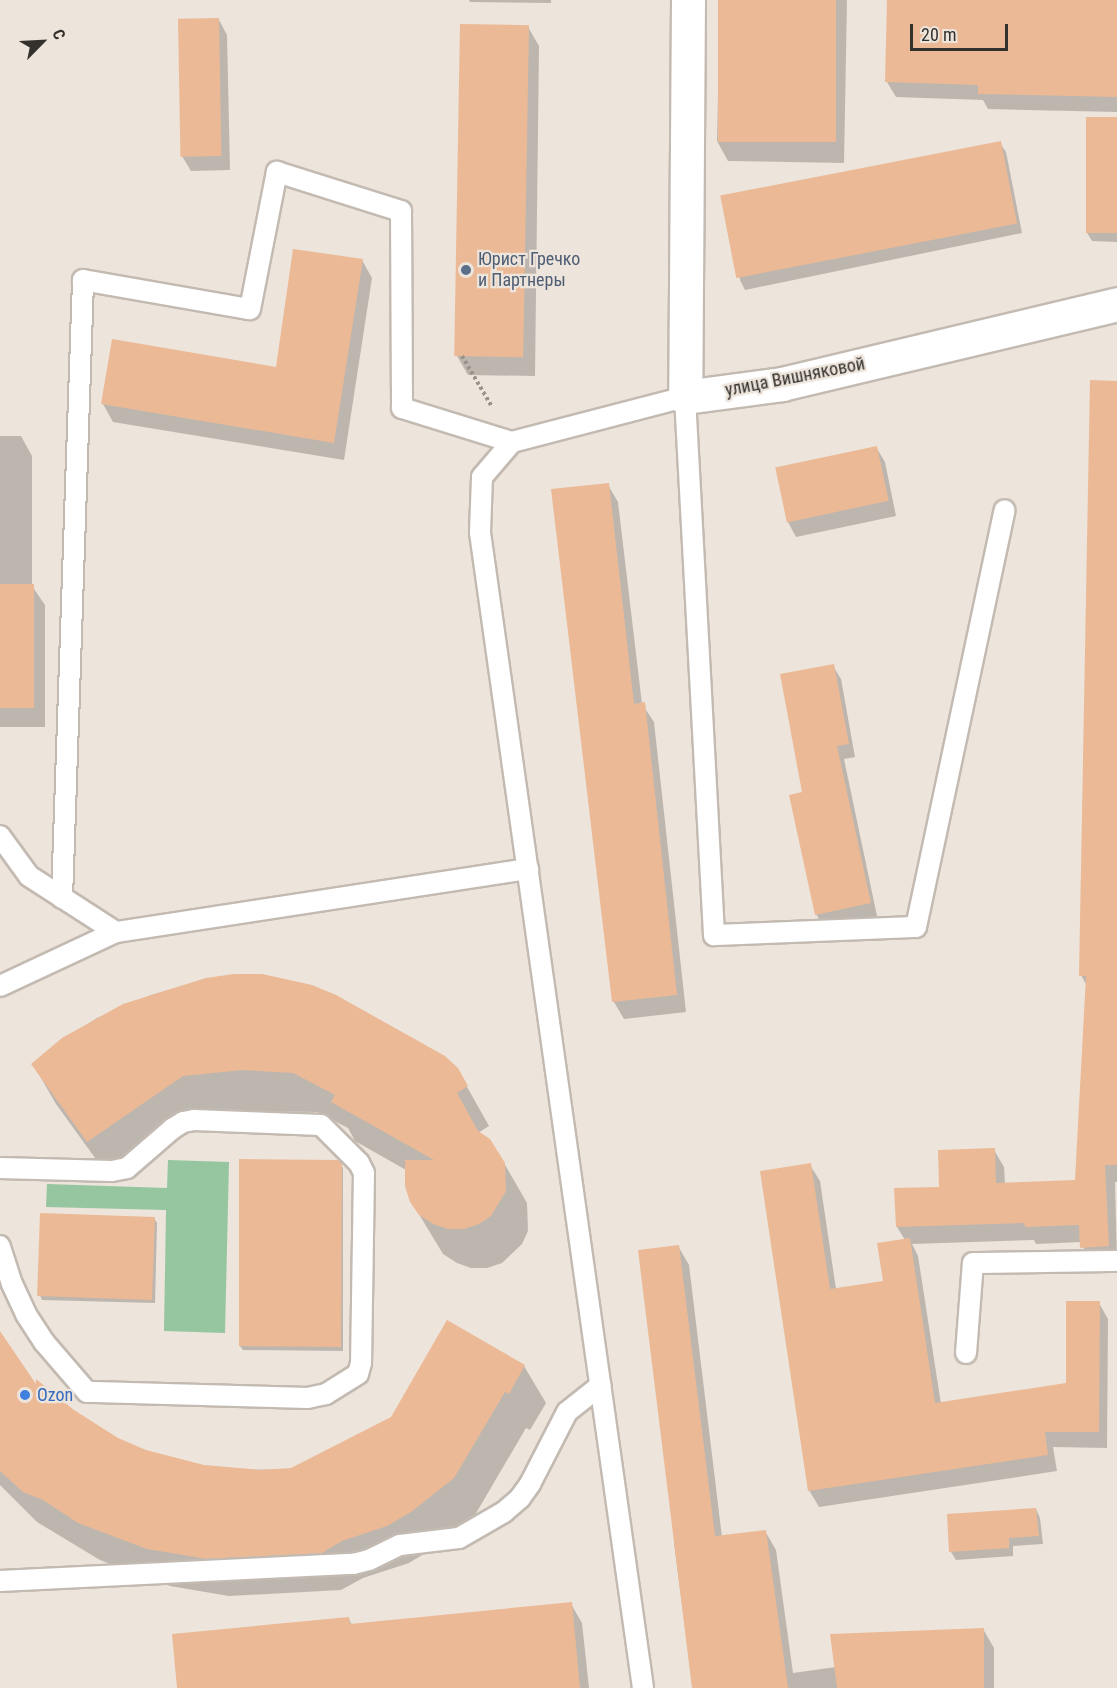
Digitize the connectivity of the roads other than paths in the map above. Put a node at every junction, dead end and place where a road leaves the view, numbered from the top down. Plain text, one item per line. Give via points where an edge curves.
1 (688, 0) edge
2 (1117, 304) edge
3 (685, 397) junction
4 (512, 441) junction
5 (1005, 510) dead end
6 (0, 836) edge
7 (528, 869) junction
8 (62, 898) junction
9 (116, 932) junction
10 (0, 986) edge
11 (0, 1168) edge
12 (0, 1246) edge
13 (1117, 1261) edge
14 (966, 1353) dead end
15 (600, 1385) junction
16 (0, 1581) edge
17 (643, 1688) edge

1 - 3 street
2 - 3 street, улица Вишняковой via 782,384
3 - 4 lane
3 - 5 lane via 714,935 916,927
4 - 7 lane via 482,477 480,532
4 - 8 lane via 402,408 401,211 277,172 250,309 83,280
6 - 8 lane via 29,876
7 - 9 lane
7 - 15 lane
8 - 9 lane
9 - 10 lane
11 - 12 lane via 127,1168 172,1129 194,1120 321,1125 364,1173 358,1374 326,1394 307,1398 87,1392 44,1342 26,1314
13 - 14 lane via 973,1263
15 - 16 lane via 567,1412 520,1498 459,1538 400,1545 353,1564
15 - 17 lane

